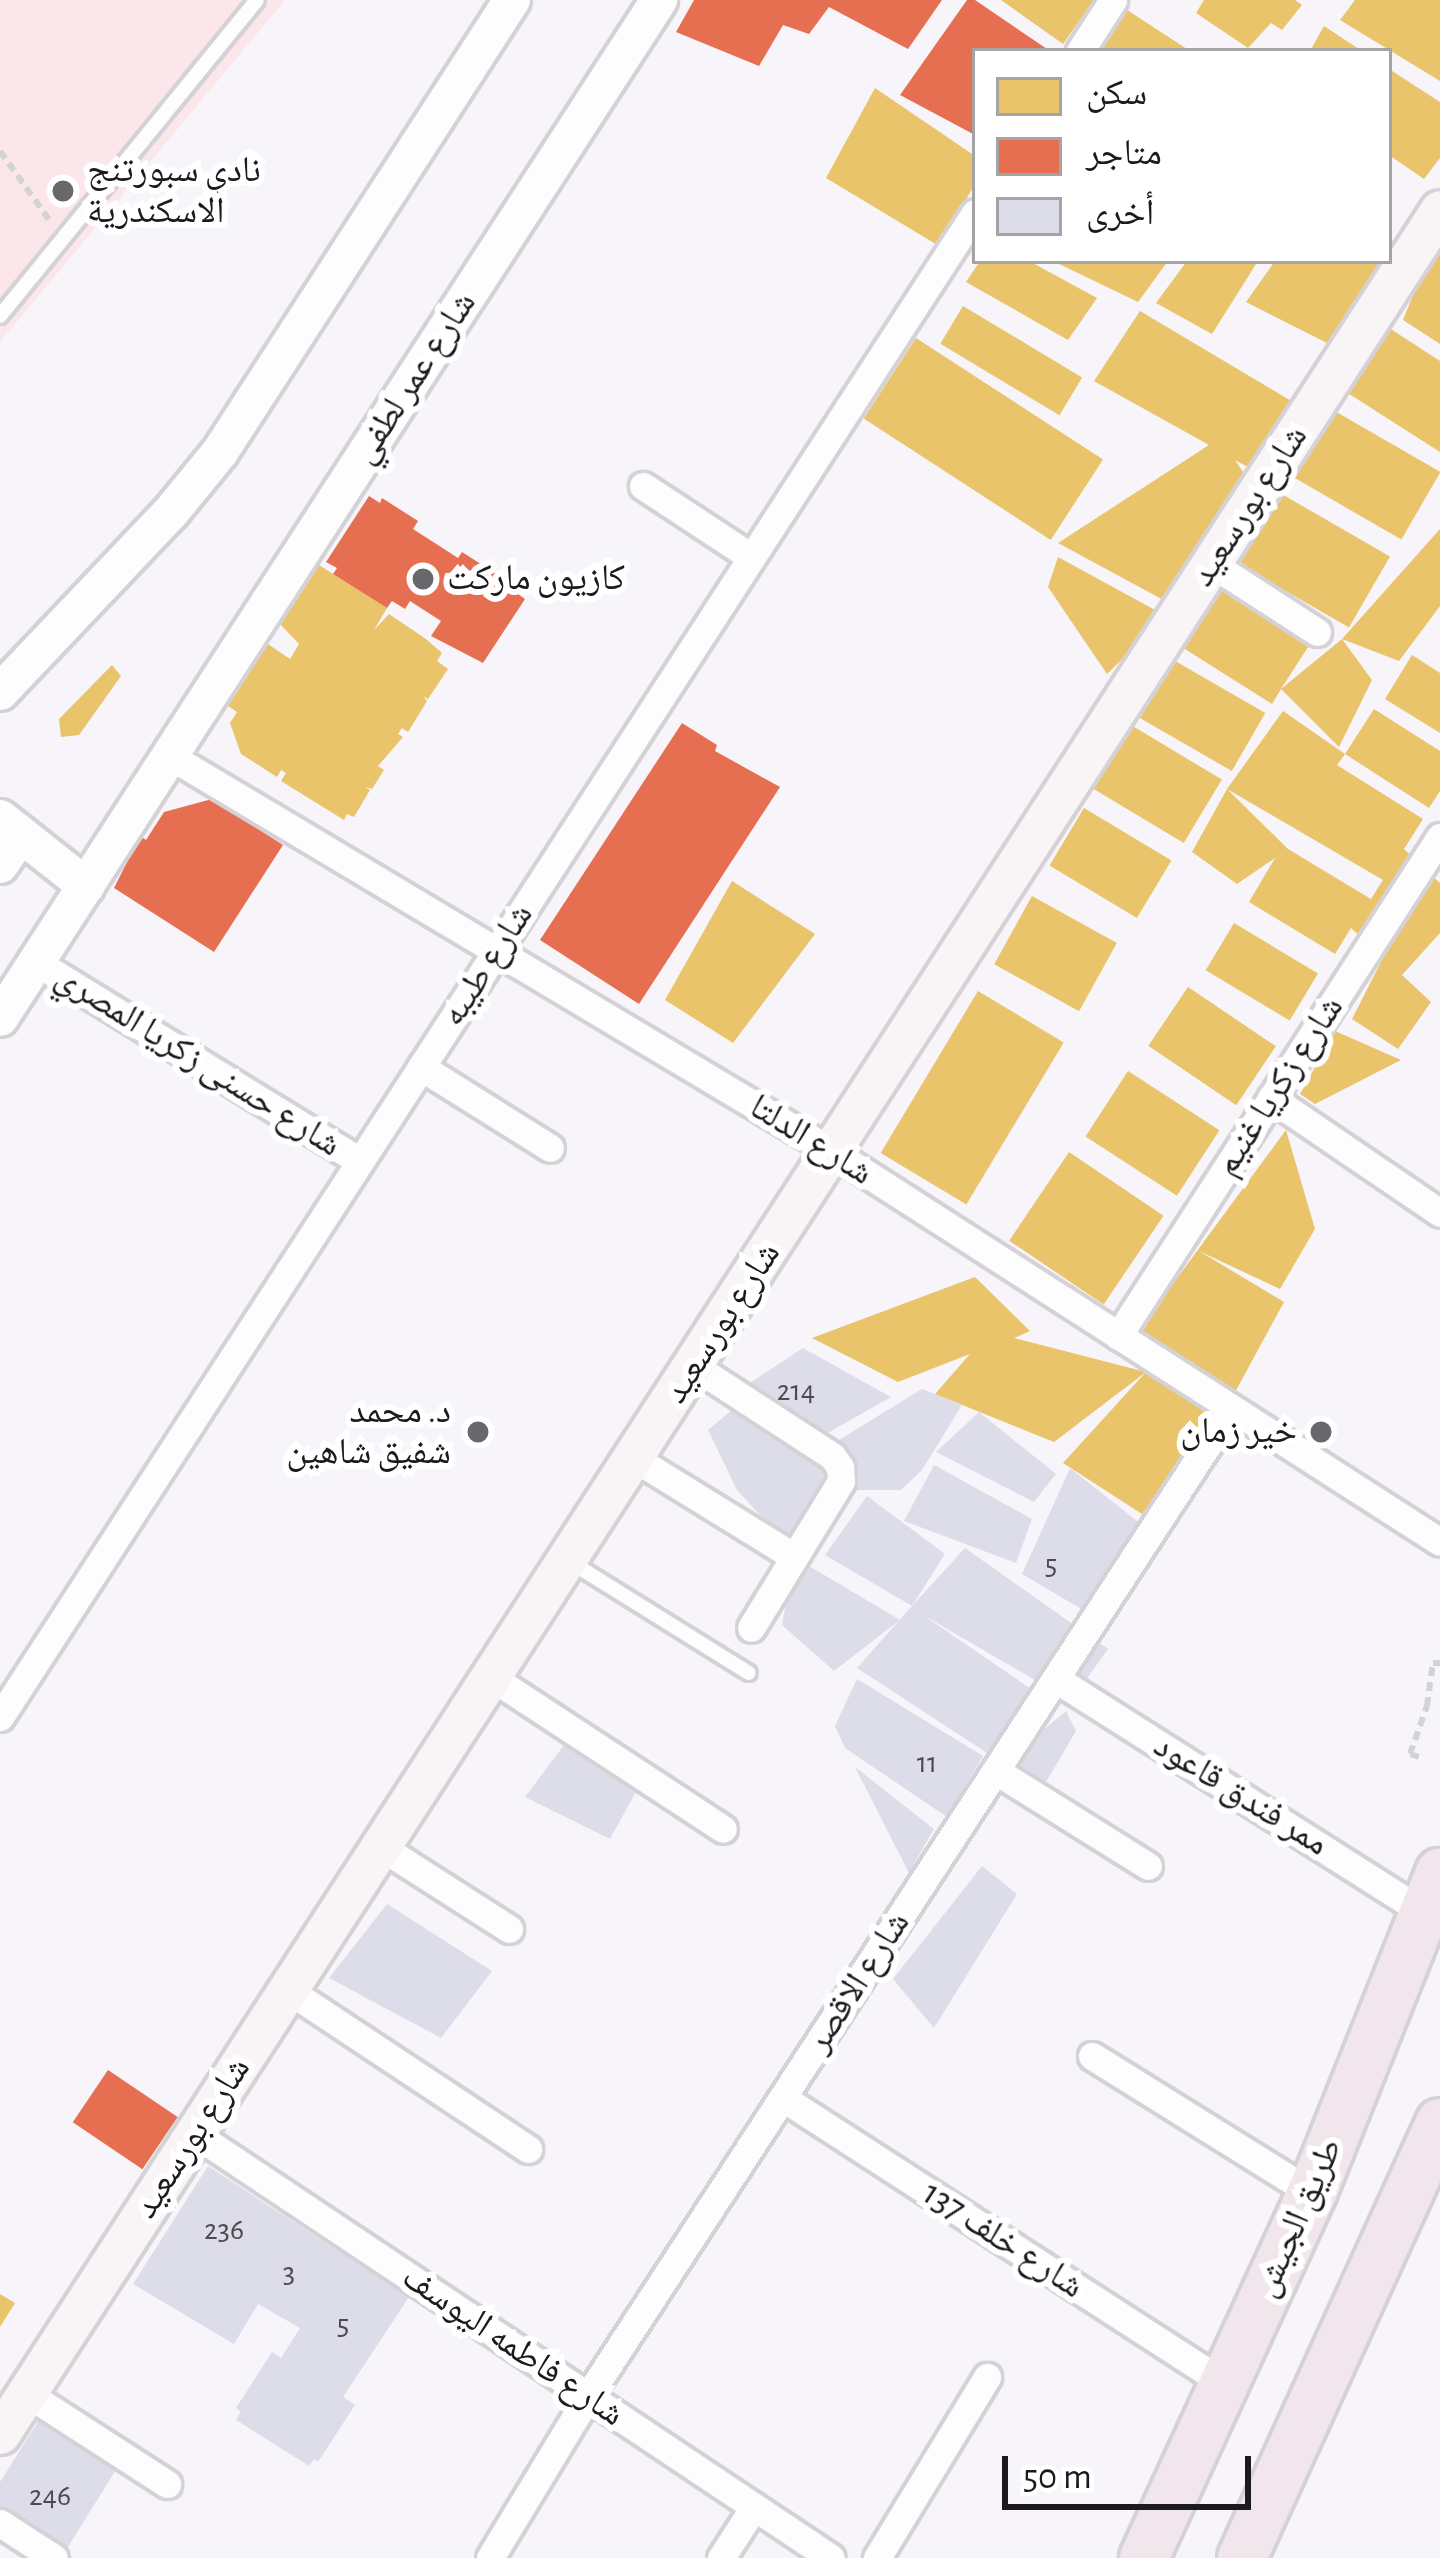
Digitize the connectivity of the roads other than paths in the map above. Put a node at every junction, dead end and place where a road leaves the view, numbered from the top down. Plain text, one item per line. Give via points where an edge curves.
1 (256, 0) edge
2 (512, 0) edge
3 (659, 0) edge
4 (1113, 0) edge
5 (1082, 48) edge
6 (1440, 210) edge
7 (972, 217) edge
8 (0, 316) edge
9 (644, 486) dead end
10 (751, 557) junction
11 (1212, 564) junction
12 (1317, 632) dead end
13 (0, 692) edge
14 (170, 756) junction
15 (7, 826) edge
16 (1440, 837) edge
17 (0, 865) edge
18 (86, 886) junction
19 (496, 951) junction
20 (37, 962) junction
21 (0, 1018) edge
22 (421, 1066) junction
23 (1271, 1098) junction
24 (550, 1148) dead end
25 (832, 1152) junction
26 (360, 1161) junction
27 (1440, 1213) edge
28 (1118, 1336) junction
29 (694, 1366) junction
30 (1232, 1409) junction
31 (634, 1458) junction
32 (1440, 1542) edge
33 (794, 1557) junction
34 (568, 1560) junction
35 (751, 1628) dead end
36 (749, 1673) dead end
37 (11, 1675) edge
38 (491, 1677) junction
39 (1056, 1679) junction
40 (0, 1717) edge
41 (996, 1771) junction
42 (722, 1829) dead end
43 (381, 1847) junction
44 (1148, 1867) dead end
45 (1433, 1893) edge
46 (509, 1929) dead end
47 (289, 1990) junction
48 (1092, 2056) dead end
49 (783, 2098) junction
50 (1440, 2123) edge
51 (195, 2134) junction
52 (528, 2149) dead end
53 (1312, 2193) junction
54 (987, 2377) dead end
55 (1224, 2383) junction
56 (26, 2393) junction
57 (589, 2396) junction
58 (0, 2434) edge
59 (167, 2484) dead end
60 (754, 2506) junction
61 (0, 2523) edge
62 (54, 2558) edge
63 (490, 2558) edge
64 (721, 2558) edge
65 (831, 2558) edge
66 (877, 2558) edge
67 (1144, 2558) edge
68 (1242, 2558) edge

1 - 8 lane
2 - 13 street via 220,452
3 - 14 street, شارع عمر لطفي
4 - 5 street
6 - 11 main road, شارع بورسعيد
7 - 10 street, شارع طيبه
9 - 10 street
10 - 19 street, شارع طيبه
11 - 12 street
11 - 25 main road, شارع بورسعيد
14 - 18 street, شارع عمر لطفي
14 - 19 street, شارع الدلتا
15 - 17 street
15 - 18 street
16 - 23 street, شارع زكريا غنيم
18 - 20 street, شارع عمر لطفي
19 - 22 street, شارع طيبه
19 - 25 street, شارع الدلتا
20 - 21 street, شارع عمر لطفي
20 - 26 street, شارع حسنى زكريا المصري
22 - 24 street
22 - 26 street, شارع طيبه
23 - 27 street
23 - 28 street, شارع زكريا غنيم
25 - 28 street, شارع الدلتا
25 - 29 main road, شارع بورسعيد
26 - 37 street, شارع طيبه
28 - 30 street, شارع الدلتا
29 - 31 main road, شارع بورسعيد
29 - 33 street via 837,1461 841,1481
30 - 32 street, شارع الدلتا
30 - 39 street, شارع الاقصر
31 - 33 street
31 - 34 main road, شارع بورسعيد
33 - 35 street
34 - 36 lane
34 - 38 main road, شارع بورسعيد
37 - 40 street, شارع طيبه
38 - 42 street
38 - 43 main road, شارع بورسعيد
39 - 41 street, شارع الاقصر
39 - 45 street, ممر فندق قاعود
41 - 44 street
41 - 49 street, شارع الاقصر
43 - 46 street
43 - 47 main road, شارع بورسعيد
45 - 53 highway, طريق الجيش
47 - 51 main road, شارع بورسعيد
47 - 52 street
48 - 53 street
49 - 55 street, شارع خلف 137
49 - 57 street, شارع الاقصر
50 - 68 highway
51 - 56 main road, شارع بورسعيد
51 - 57 street, شارع فاطمه اليوسف
53 - 55 highway, طريق الجيش
54 - 66 street
55 - 67 highway, طريق الجيش
56 - 58 main road, شارع بورسعيد
56 - 59 street
57 - 60 street, شارع فاطمه اليوسف
57 - 63 street, شارع الاقصر
60 - 64 street
60 - 65 street, شارع فاطمه اليوسف
61 - 62 street

